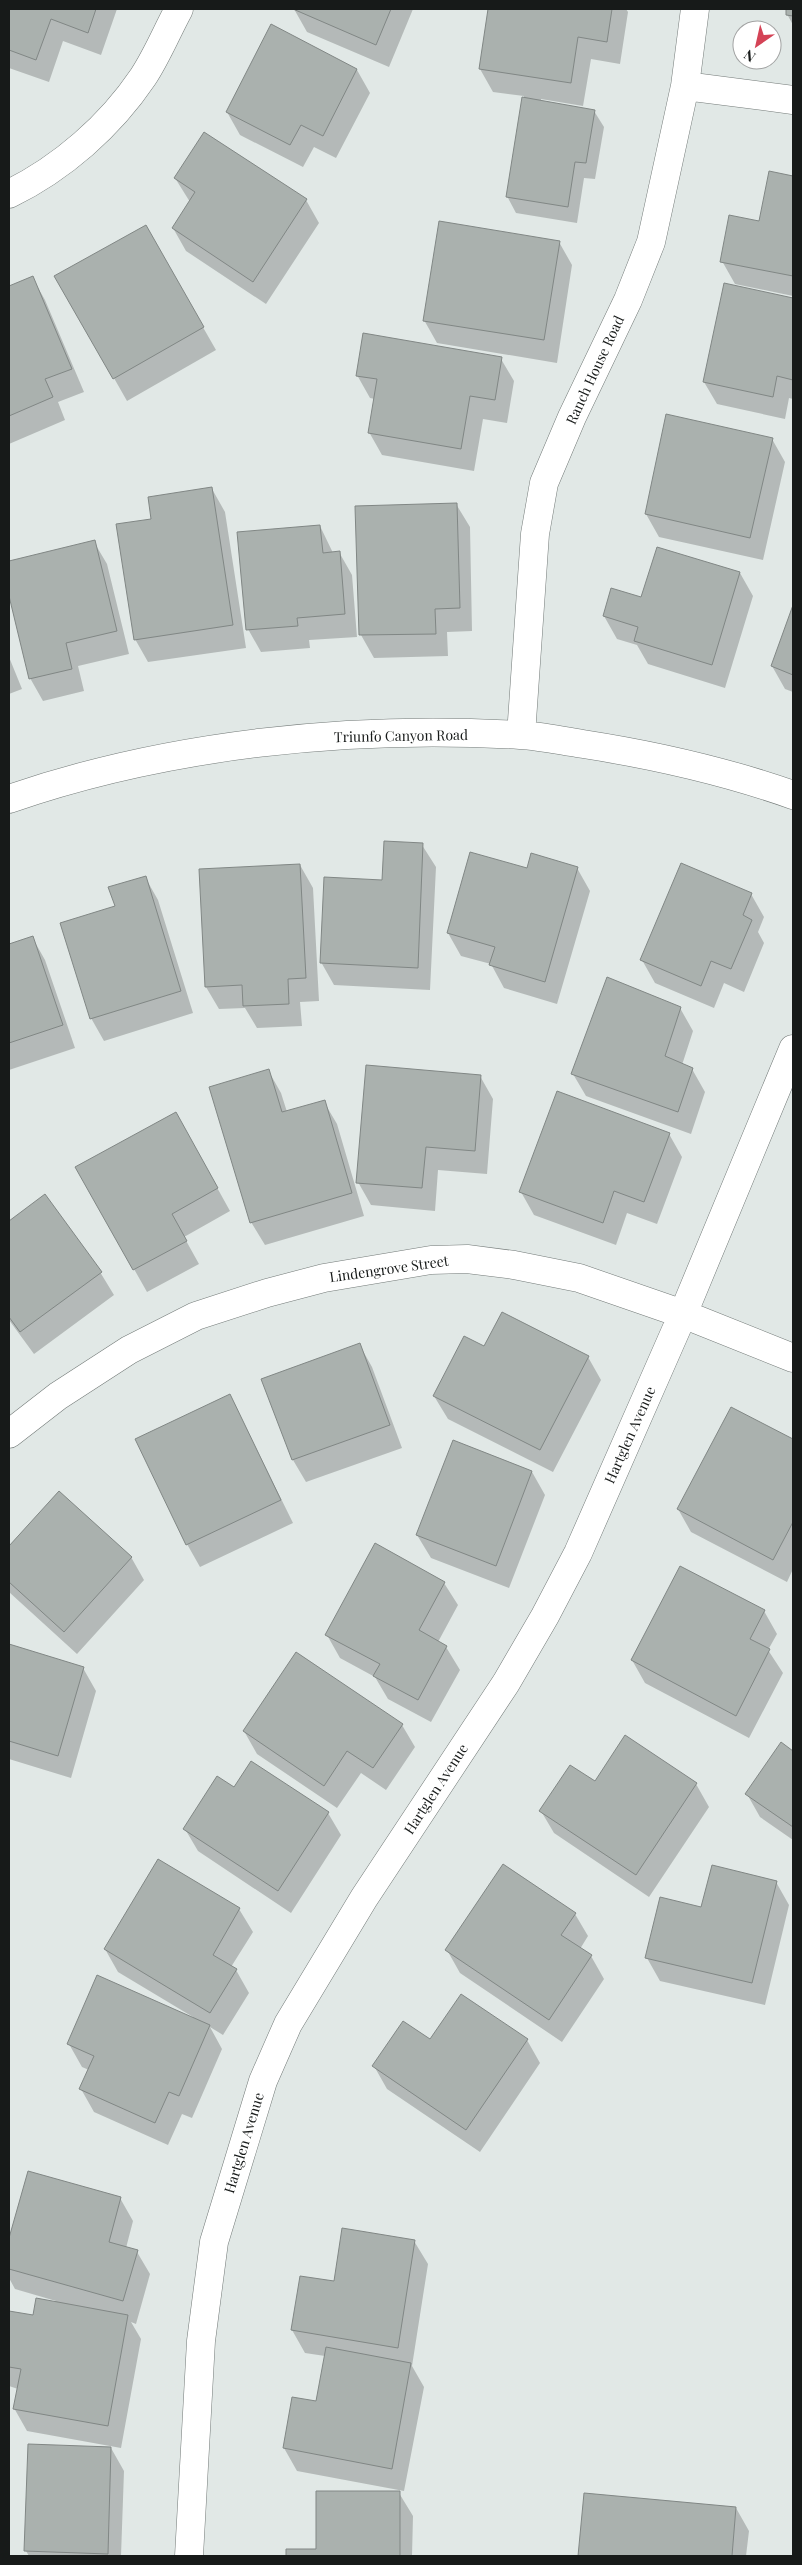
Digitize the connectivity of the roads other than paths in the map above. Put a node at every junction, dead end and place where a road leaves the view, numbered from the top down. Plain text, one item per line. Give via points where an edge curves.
1 (179, 9) edge
2 (695, 9) edge
3 (685, 86) junction
4 (793, 100) edge
5 (9, 194) edge
6 (521, 735) junction
7 (793, 795) edge
8 (9, 799) edge
9 (793, 1049) edge
10 (683, 1314) junction
11 (793, 1358) edge
12 (9, 1434) edge
13 (189, 2556) edge

1 - 5 street via 143,77 93,137 30,184
2 - 3 street, Ranch House Road
3 - 4 street
3 - 6 street, Ranch House Road via 651,242 628,300 544,482 535,534
6 - 7 street, Triunfo Canyon Road via 648,754
6 - 8 street, Triunfo Canyon Road via 394,734 277,741 164,758 39,788
9 - 10 street, Hartglen Avenue
10 - 11 street, Lindengrove Street
10 - 12 street, Lindengrove Street via 579,1278 514,1264 467,1259 431,1260 324,1278 196,1316 129,1350 58,1396
10 - 13 street, Hartglen Avenue via 578,1553 545,1616 506,1683 364,1898 288,2024 264,2080 214,2242 201,2340

